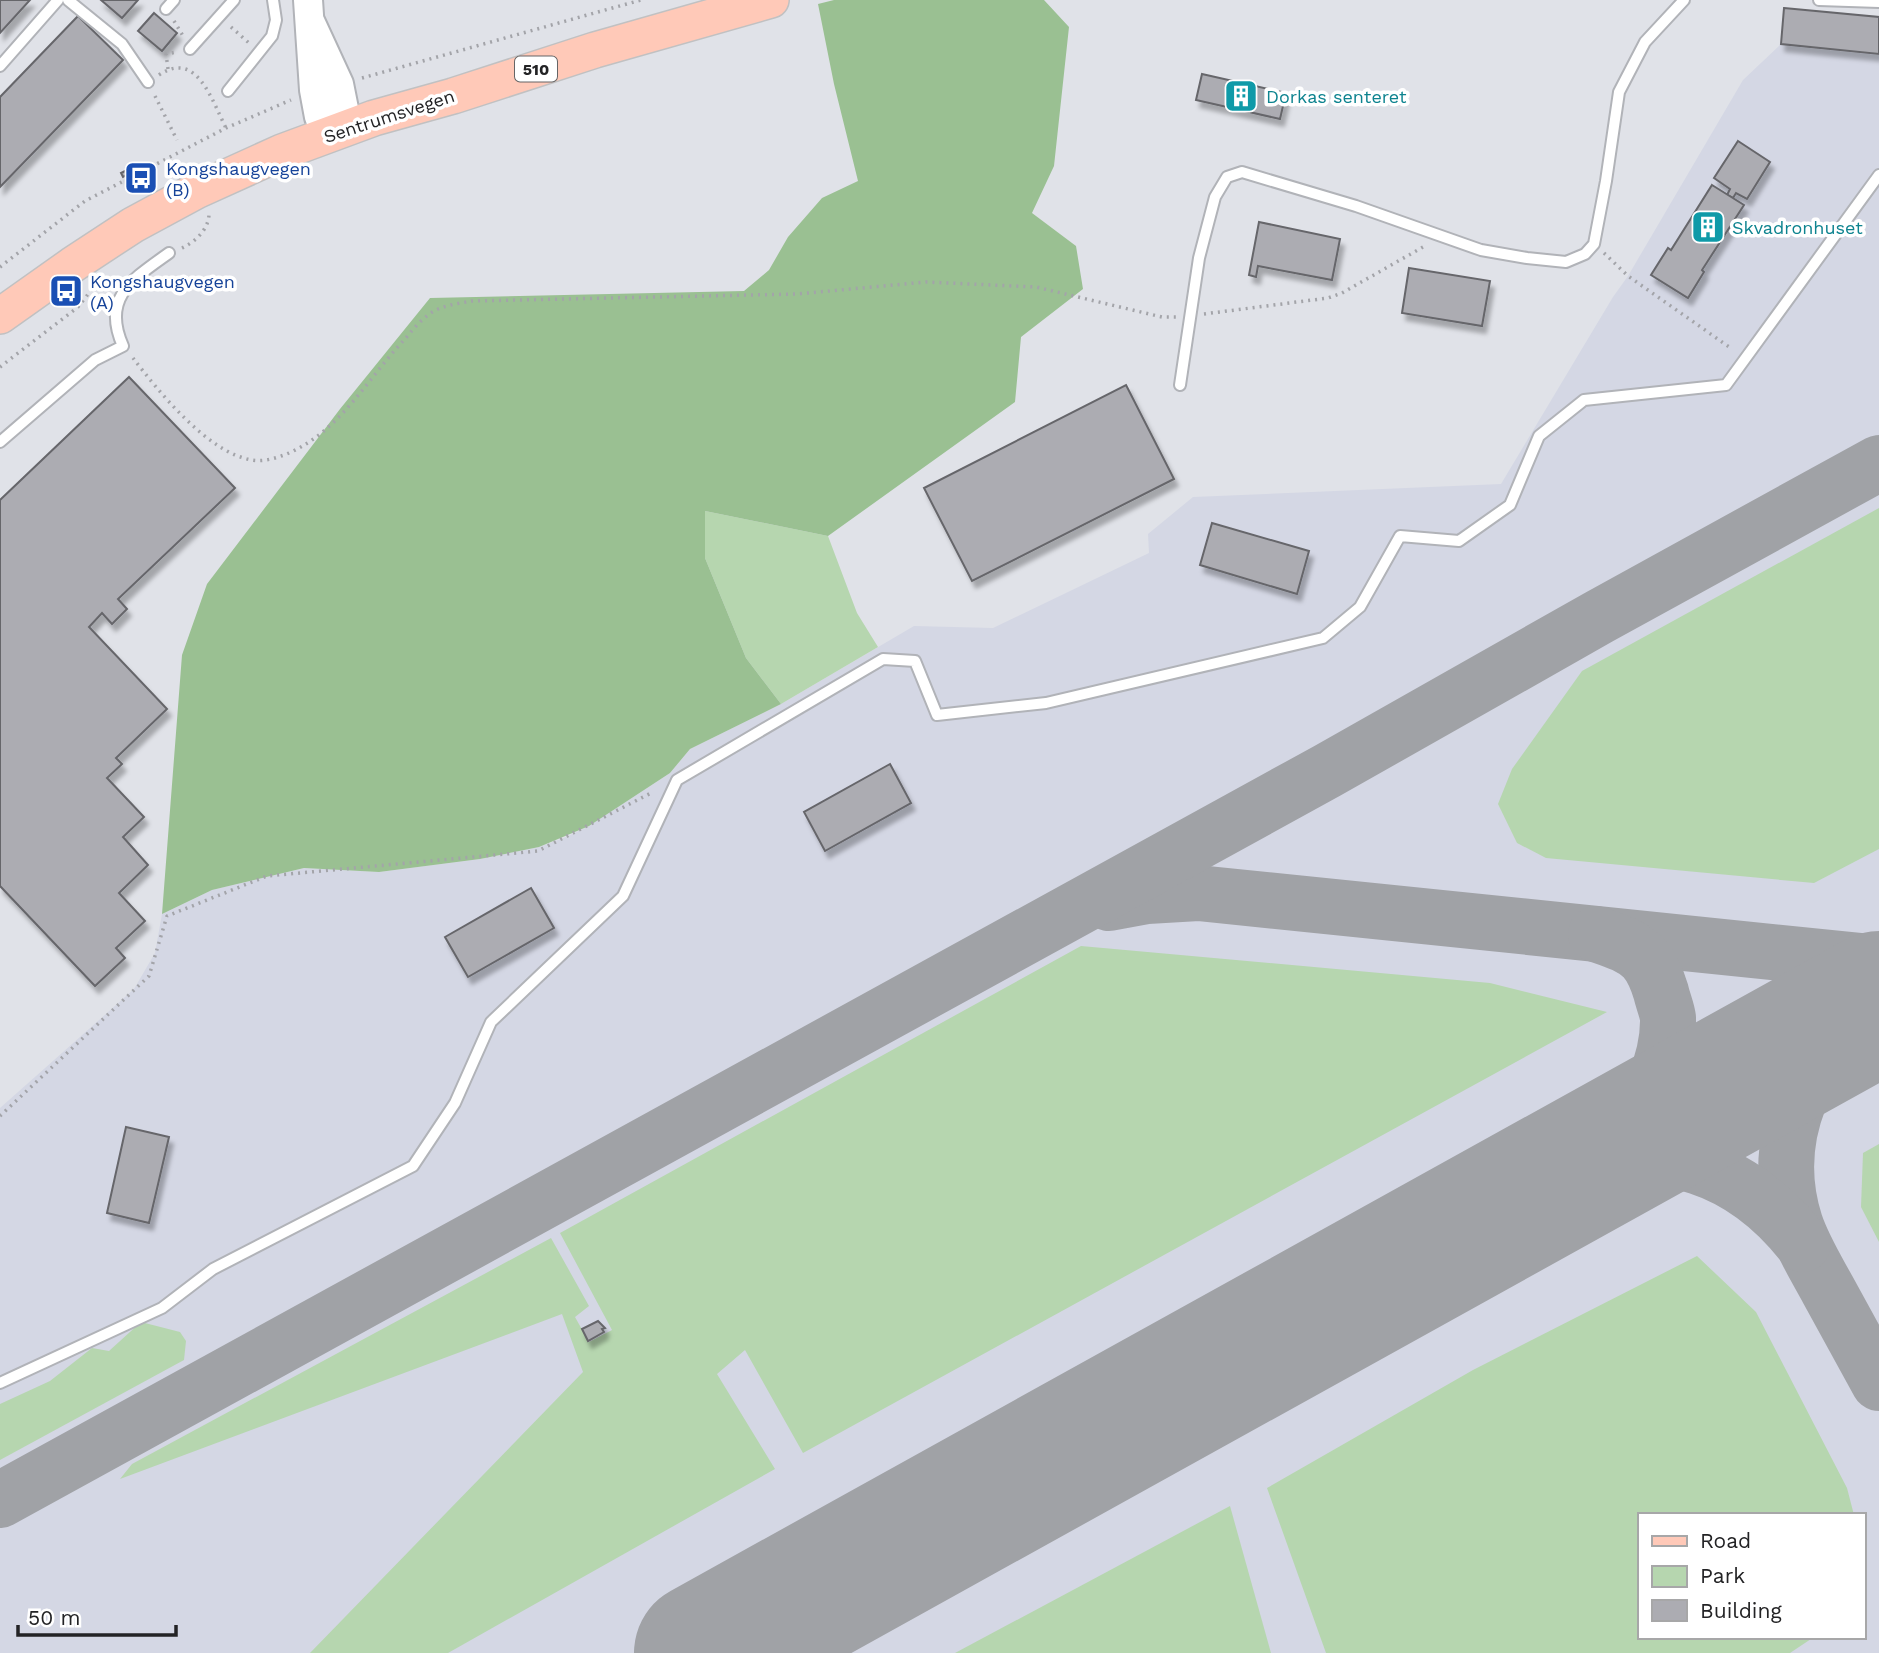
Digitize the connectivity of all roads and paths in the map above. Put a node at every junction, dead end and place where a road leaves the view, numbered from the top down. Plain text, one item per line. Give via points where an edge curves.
1 (58, 0) edge
2 (68, 0) edge
3 (234, 0) edge
4 (273, 0) edge
5 (722, 0) edge
6 (771, 0) edge
7 (1684, 0) edge
8 (1819, 0) edge
9 (1879, 2) edge
10 (170, 4) edge
11 (309, 10) edge
12 (238, 33) dead end
13 (243, 37) dead end
14 (190, 49) joint
15 (0, 66) edge
16 (148, 82) junction
17 (228, 91) dead end
18 (333, 119) junction
19 (226, 128) dead end
20 (177, 140) dead end
21 (1879, 175) edge
22 (208, 210) dead end
23 (1440, 236) junction
24 (1594, 244) junction
25 (169, 253) joint
26 (103, 276) dead end
27 (0, 298) edge
28 (0, 316) edge
29 (1191, 317) junction
30 (123, 346) junction
31 (1745, 358) junction
32 (0, 367) edge
33 (1180, 385) dead end
34 (0, 442) edge
35 (677, 780) junction
36 (0, 1116) edge
37 (0, 1383) edge

1 - 15 lane
2 - 16 lane via 122,44
3 - 14 lane
4 - 17 lane via 276,20 272,36
5 - 18 main road, Sentrumsvegen / 510 via 449,75
6 - 18 main road, Sentrumsvegen / 510 via 374,118
7 - 24 lane via 1645,42 1619,92
8 - 9 lane
10 - 14 path
11 - 18 street via 314,90
12 - 13 path
16 - 19 path via 175,67 193,71
16 - 20 path
18 - 27 main road, Sentrumsvegen / 510 via 186,171 58,247
18 - 28 main road, Sentrumsvegen / 510 via 282,152 133,225
21 - 31 lane
22 - 25 path via 202,232 186,247
23 - 24 lane via 1481,250 1566,262 1585,254
23 - 29 path via 1328,298
23 - 29 lane via 1293,186 1235,172 1215,197 1199,258
24 - 31 path via 1628,276
25 - 30 lane via 129,285 118,300 115,319
26 - 32 path via 78,307
29 - 30 path via 1162,317 1036,286 926,282 797,294 472,302 442,307 419,323 318,438 284,455 260,460 232,454 191,423
29 - 33 lane
30 - 34 lane via 95,360
31 - 35 lane via 1726,385 1584,400 1539,436 1510,505 1459,541 1400,536 1360,607 1323,638 1046,703 937,715 915,661 883,659
35 - 36 path via 538,851 267,876 167,916 149,976
35 - 37 lane via 623,896 491,1022 455,1103 413,1166 213,1269 162,1308

